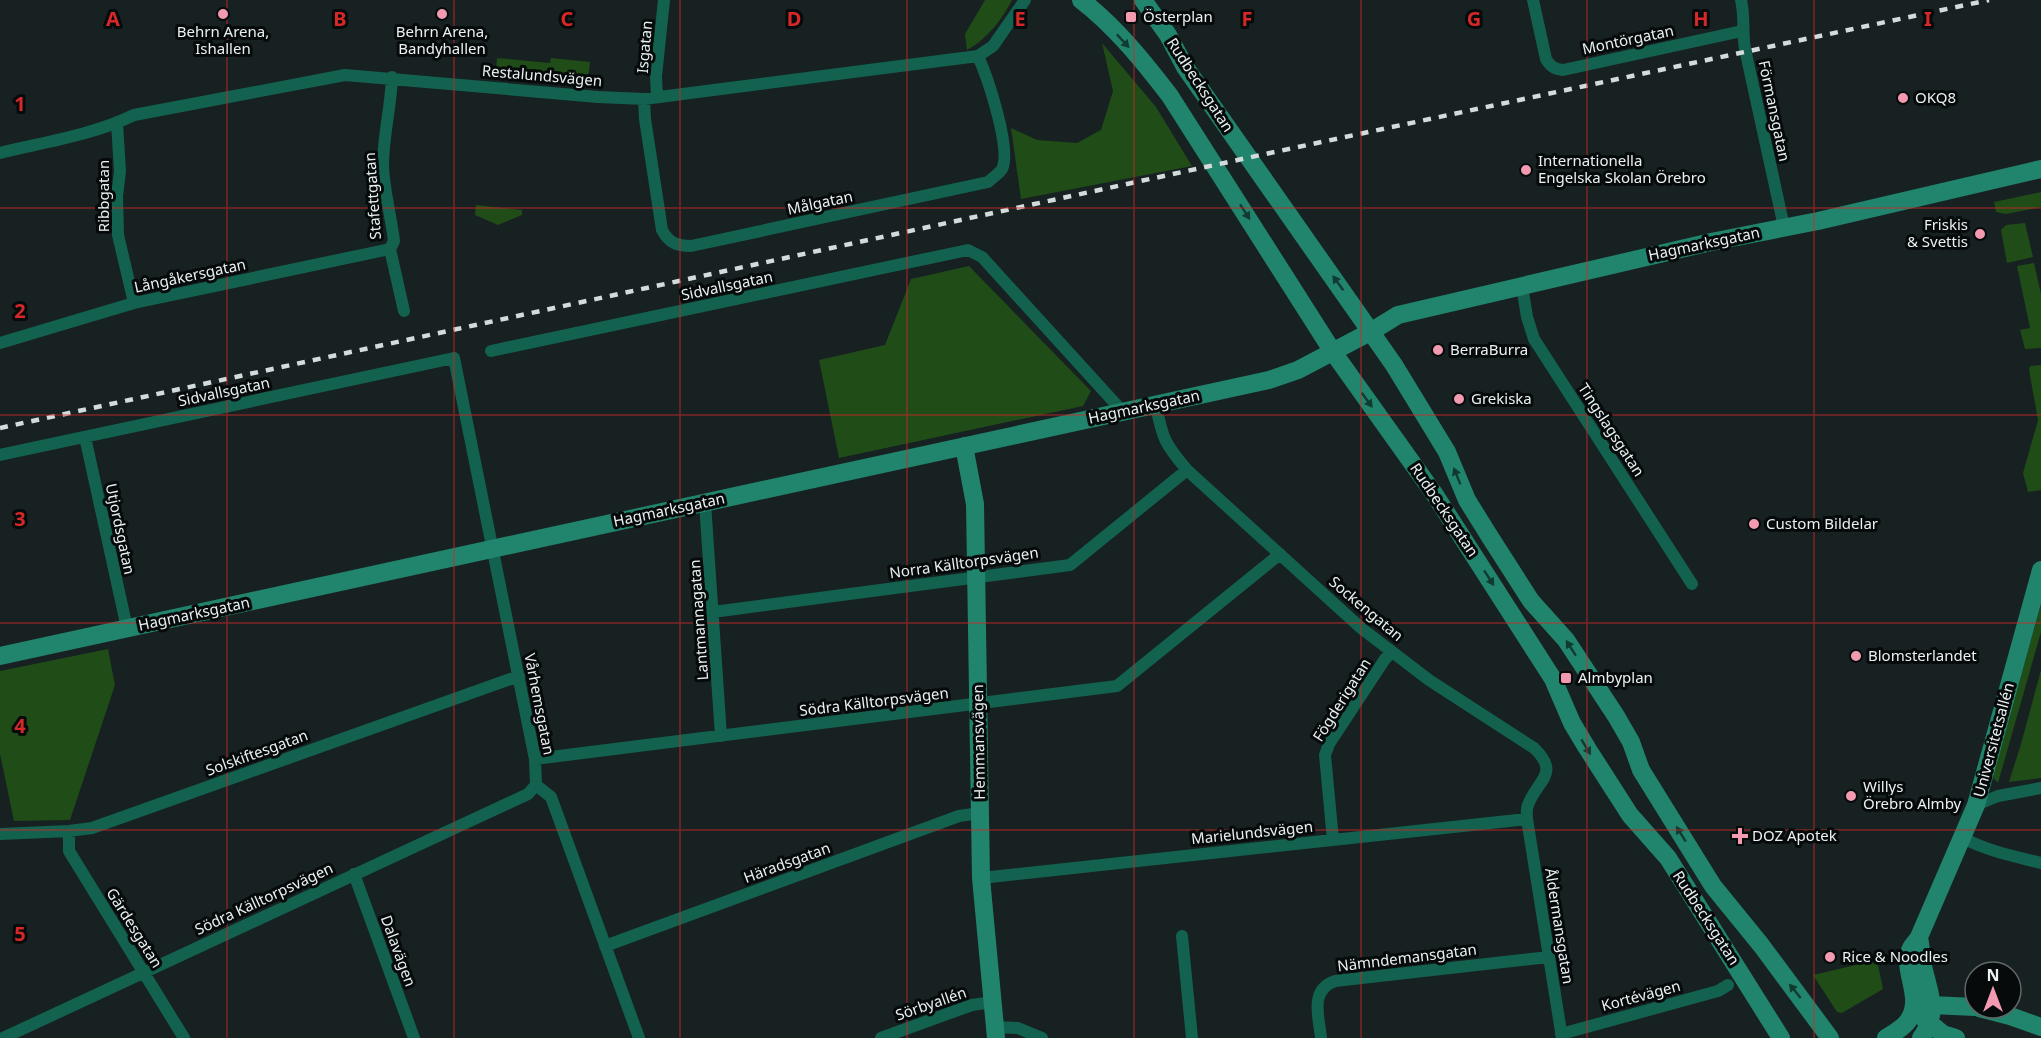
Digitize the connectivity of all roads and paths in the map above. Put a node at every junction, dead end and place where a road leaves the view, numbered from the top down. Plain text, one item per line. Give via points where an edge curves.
1 (664, 0) edge
2 (1025, 0) edge
3 (1081, 0) edge
4 (1143, 0) edge
5 (1533, 0) edge
6 (1741, 0) edge
7 (1742, 31) junction
8 (978, 56) junction
9 (392, 77) junction
10 (657, 97) junction
11 (644, 99) junction
12 (117, 123) junction
13 (0, 153) edge
14 (2041, 169) edge
15 (1784, 227) junction
16 (390, 249) junction
17 (1522, 286) junction
18 (134, 303) junction
19 (404, 311) dead end
20 (1372, 332) junction
21 (0, 343) edge
22 (491, 351) dead end
23 (1333, 352) junction
24 (454, 358) joint
25 (1156, 405) junction
26 (1123, 412) junction
27 (85, 437) junction
28 (964, 446) junction
29 (0, 455) edge
30 (1187, 470) junction
31 (705, 503) junction
32 (492, 549) junction
33 (1280, 554) junction
34 (2041, 570) edge
35 (976, 577) junction
36 (1692, 584) dead end
37 (713, 612) junction
38 (127, 628) junction
39 (1392, 652) junction
40 (0, 656) edge
41 (519, 676) junction
42 (978, 704) junction
43 (721, 736) junction
44 (535, 759) junction
45 (536, 785) junction
46 (2041, 788) edge
47 (1976, 805) junction
48 (980, 813) junction
49 (1527, 819) junction
50 (69, 831) junction
51 (0, 834) edge
52 (1961, 837) junction
53 (1333, 840) junction
54 (2041, 862) edge
55 (354, 874) junction
56 (981, 878) junction
57 (1182, 936) dead end
58 (1919, 937) junction
59 (605, 946) junction
60 (1549, 957) junction
61 (143, 972) junction
62 (1728, 985) dead end
63 (992, 1002) junction
64 (1932, 1005) junction
65 (1963, 1007) edge
66 (1914, 1010) junction
67 (2021, 1020) edge
68 (2041, 1027) edge
69 (1925, 1031) edge
70 (995, 1033) edge
71 (1561, 1036) edge
72 (3, 1038) edge
73 (184, 1038) edge
74 (414, 1038) edge
75 (639, 1038) edge
76 (881, 1038) edge
77 (1042, 1038) edge
78 (1192, 1038) edge
79 (1322, 1038) edge
80 (1780, 1038) edge
81 (1830, 1038) edge
82 (1886, 1038) edge
83 (1956, 1038) edge

1 - 10 street, Isgatan
2 - 8 street via 993,46
3 -> 23 street, Rudbecksgatan via 1145,64 1170,96
20 -> 4 street, Rudbecksgatan via 1185,67 1168,34
5 - 7 street, Montörgatan via 1546,59 1556,69
6 - 7 street, Förmansgatan via 1745,18
7 - 15 street, Förmansgatan
8 - 10 street, Restalundsvägen
8 - 11 street, Målgatan via 1004,148 1001,170 988,182 691,246 679,246 668,240 662,230
9 - 11 street, Restalundsvägen
9 - 12 street, Restalundsvägen via 345,75 134,115
9 - 16 street, Stafettgatan via 383,148 394,241
10 - 11 street, Restalundsvägen
12 - 13 street, Restalundsvägen
12 - 18 street, Ribbgatan via 118,235
14 - 15 street, Hagmarksgatan
15 - 17 street, Hagmarksgatan
16 - 18 street, Långåkersgatan
16 - 19 street, Stafettgatan
17 - 20 street, Hagmarksgatan via 1392,317
17 - 36 street, Tingslagsgatan via 1534,339
18 - 21 street, Långåkersgatan
20 - 23 street, Hagmarksgatan
81 -> 20 street, Rudbecksgatan via 1713,886 1641,770 1616,716 1566,640 1531,601 1467,500 1447,452
22 - 26 street, Sidvallsgatan via 968,250 982,257
23 - 25 street, Hagmarksgatan via 1276,379
23 -> 80 street, Rudbecksgatan via 1435,495 1553,679 1587,748 1630,815 1668,858
24 - 27 street, Sidvallsgatan
24 - 32 street, Vårhemsgatan
25 - 26 street, Hagmarksgatan
25 - 30 street, Sockengatan via 1162,435
26 - 28 street, Hagmarksgatan
27 - 29 street, Sidvallsgatan
27 - 38 street, Utjordsgatan
28 - 31 street, Hagmarksgatan
28 - 35 street, Hemmansvägen via 975,504
30 - 33 street, Sockengatan
30 - 35 street, Norra Källtorpsvägen via 1070,565
31 - 32 street, Hagmarksgatan
31 - 37 street, Lantmannagatan
32 - 38 street, Hagmarksgatan
32 - 41 street, Vårhemsgatan
33 - 39 street, Sockengatan
33 - 42 street, Södra Källtorpsvägen via 1117,687
34 - 47 street, Universitetsallén
35 - 37 street, Norra Källtorpsvägen
35 - 42 street, Hemmansvägen
37 - 43 street, Lantmannagatan
38 - 40 street, Hagmarksgatan
39 - 49 street, Sockengatan via 1544,757 1546,777 1527,806
39 - 53 street, Fögderigatan via 1325,755
41 - 44 street, Vårhemsgatan
41 - 50 street, Solskiftesgatan via 92,828
42 - 43 street, Södra Källtorpsvägen
42 - 48 street, Hemmansvägen
43 - 44 street, Södra Källtorpsvägen
44 - 45 street, Vårhemsgatan
45 - 55 street, Södra Källtorpsvägen via 528,794
45 - 59 street via 550,797
46 - 47 street via 1998,796
47 - 52 street, Universitetsallén
48 - 56 street, Hemmansvägen
48 - 59 street, Häradsgatan via 959,816
49 - 53 street, Marielundsvägen
49 - 60 street, Åldermansgatan
50 - 51 street, Solskiftesgatan
50 - 61 street, Gärdesgatan via 69,851
52 - 54 street via 1999,853
52 - 58 street, Universitetsallén
53 - 56 street, Marielundsvägen
55 - 61 street, Södra Källtorpsvägen
55 - 74 street, Dalavägen
56 - 63 street, Hemmansvägen
57 - 78 street
58 - 64 street, Universitetsallén
58 - 66 street, Universitetsallén via 1910,950 1908,964
59 - 75 street
60 - 71 street, Åldermansgatan
60 - 79 street, Nämndemansgatan via 1326,984 1318,997
61 - 72 street, Södra Källtorpsvägen
61 - 73 street, Gärdesgatan
62 - 71 street, Kortévägen
63 - 70 street, Hemmansvägen
63 - 76 street, Sörbyallén via 972,1005
64 - 65 street
64 - 66 street
64 - 69 street, Universitetsallén
66 - 69 street
66 - 82 street via 1909,1020
67 - 68 street
69 - 83 street
70 - 77 street via 1018,1028

